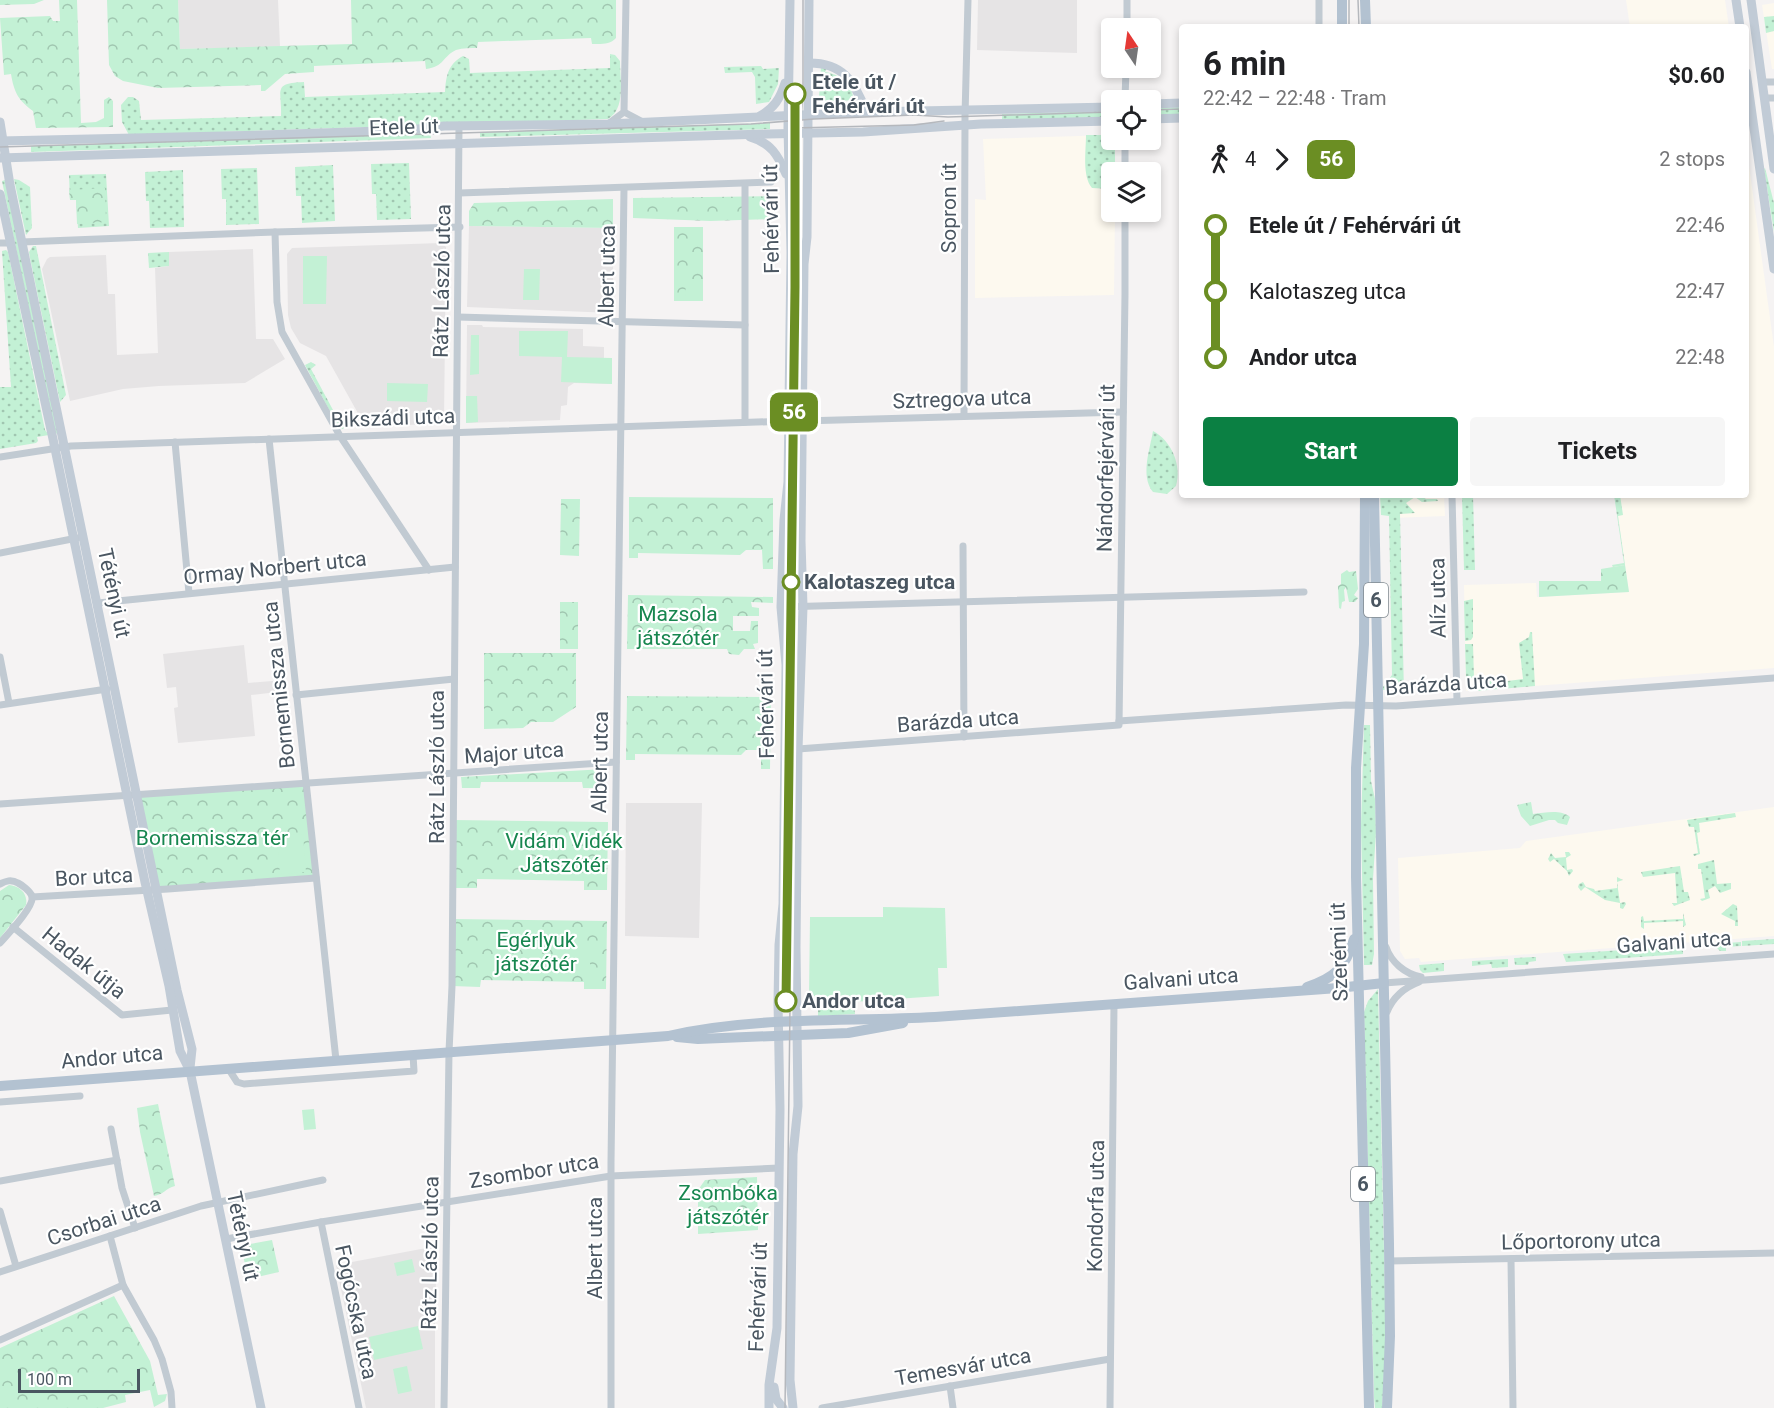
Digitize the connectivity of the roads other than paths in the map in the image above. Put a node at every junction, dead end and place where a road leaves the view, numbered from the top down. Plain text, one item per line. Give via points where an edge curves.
1 (626, 0) edge
2 (790, 0) edge
3 (809, 0) edge
4 (968, 0) edge
5 (1127, 0) edge
6 (1319, 0) edge
7 (1342, 0) edge
8 (1365, 0) edge
9 (1736, 0) edge
10 (1751, 0) edge
11 (1127, 18) edge
12 (1319, 24) edge
13 (1342, 24) edge
14 (1366, 24) edge
15 (1740, 24) edge
16 (809, 63) junction
17 (788, 72) junction
18 (1762, 82) junction
19 (1774, 82) edge
20 (1749, 83) edge
21 (1774, 98) edge
22 (1749, 99) edge
23 (1764, 99) junction
24 (1179, 103) edge
25 (1161, 104) edge
26 (1749, 106) edge
27 (1101, 107) edge
28 (965, 109) junction
29 (624, 112) junction
30 (867, 112) junction
31 (808, 114) junction
32 (788, 115) junction
33 (758, 117) junction
34 (1179, 118) edge
35 (1161, 119) edge
36 (1101, 121) edge
37 (0, 122) edge
38 (644, 122) junction
39 (608, 124) junction
40 (965, 124) junction
41 (459, 126) junction
42 (788, 134) junction
43 (808, 134) junction
44 (739, 135) junction
45 (2, 141) edge
46 (460, 143) junction
47 (3, 158) edge
48 (1774, 169) edge
49 (789, 180) junction
50 (771, 182) dead end
51 (745, 184) junction
52 (624, 188) junction
53 (459, 193) junction
54 (0, 194) edge
55 (1125, 222) edge
56 (459, 227) junction
57 (275, 232) junction
58 (22, 242) junction
59 (5, 243) edge
60 (1774, 269) edge
61 (458, 317) junction
62 (622, 322) junction
63 (745, 325) junction
64 (1123, 412) junction
65 (964, 416) junction
66 (789, 421) junction
67 (802, 421) junction
68 (745, 422) junction
69 (621, 427) junction
70 (457, 432) junction
71 (340, 436) junction
72 (269, 439) junction
73 (175, 442) junction
74 (59, 447) junction
75 (0, 457) edge
76 (1365, 498) edge
77 (1374, 498) edge
78 (1452, 498) edge
79 (84, 537) junction
80 (73, 539) junction
81 (963, 546) dead end
82 (0, 553) edge
83 (455, 567) junction
84 (429, 570) junction
85 (284, 584) junction
86 (1304, 592) dead end
87 (189, 593) junction
88 (1120, 597) junction
89 (963, 601) junction
90 (98, 603) junction
91 (781, 607) junction
92 (803, 607) junction
93 (0, 657) edge
94 (1774, 678) edge
95 (454, 679) junction
96 (115, 688) junction
97 (104, 689) junction
98 (296, 696) junction
99 (1457, 701) junction
100 (9, 703) junction
101 (0, 705) edge
102 (1361, 705) junction
103 (1378, 706) junction
104 (1119, 723) junction
105 (964, 737) junction
106 (798, 749) junction
107 (616, 762) junction
108 (454, 773) junction
109 (306, 784) junction
110 (127, 795) junction
111 (138, 795) junction
112 (0, 804) edge
113 (316, 878) junction
114 (0, 884) edge
115 (147, 890) junction
116 (157, 890) junction
117 (32, 897) junction
118 (13, 927) junction
119 (1356, 930) junction
120 (1383, 935) junction
121 (0, 944) edge
122 (1774, 954) edge
123 (1433, 978) junction
124 (1384, 982) junction
125 (1359, 986) junction
126 (1295, 991) junction
127 (1114, 1004) junction
128 (172, 1010) junction
129 (932, 1017) junction
130 (1384, 1017) junction
131 (778, 1022) junction
132 (798, 1022) junction
133 (668, 1036) junction
134 (778, 1036) junction
135 (798, 1036) junction
136 (613, 1040) junction
137 (449, 1052) junction
138 (413, 1055) junction
139 (336, 1060) junction
140 (228, 1068) junction
141 (190, 1071) junction
142 (0, 1086) edge
143 (80, 1096) dead end
144 (0, 1102) edge
145 (111, 1129) dead end
146 (117, 1160) junction
147 (779, 1168) junction
148 (611, 1176) junction
149 (323, 1180) dead end
150 (0, 1181) edge
151 (447, 1202) junction
152 (218, 1203) junction
153 (0, 1211) edge
154 (321, 1222) junction
155 (135, 1228) junction
156 (111, 1236) junction
157 (225, 1239) junction
158 (1774, 1253) edge
159 (1511, 1259) junction
160 (1389, 1261) junction
161 (16, 1266) junction
162 (0, 1272) edge
163 (123, 1285) junction
164 (0, 1341) edge
165 (1110, 1359) junction
166 (773, 1361) junction
167 (950, 1386) junction
168 (172, 1408) edge
169 (261, 1408) edge
170 (359, 1408) edge
171 (444, 1408) edge
172 (611, 1408) edge
173 (769, 1408) edge
174 (783, 1408) edge
175 (793, 1408) edge
176 (822, 1408) edge
177 (953, 1408) edge
178 (1110, 1408) edge
179 (1369, 1408) edge
180 (1387, 1408) edge
181 (1513, 1408) edge

1 - 29 street
2 - 17 street, Fehérvári út
3 - 16 street, Fehérvári út
4 - 28 street, Sopron út
5 - 11 street
6 - 12 street
7 - 13 main road
8 - 14 main road
9 - 15 street
10 - 18 street
16 - 30 street via 827,65 844,74 856,88
16 - 31 street, Fehérvári út
17 - 32 street, Fehérvári út
17 - 33 street via 780,98
18 - 19 street
18 - 20 street
18 - 23 street
21 - 23 street
22 - 23 street
23 - 48 street
24 - 25 street
26 - 60 street
27 - 28 street, Etele út
28 - 30 street, Etele út
28 - 40 street, Sopron út
29 - 38 street
29 - 39 street
30 - 31 street, Etele út
31 - 32 street, Etele út
31 - 43 street, Fehérvári út
32 - 33 street, Etele út
32 - 42 street, Fehérvári út
33 - 38 street, Etele út
34 - 35 street
36 - 40 street, Etele út
37 - 45 street, Tétényi út
38 - 39 street, Etele út
39 - 41 street, Etele út
40 - 43 street, Etele út
40 - 65 street, Sopron út
41 - 45 street, Etele út
41 - 46 street, Rátz László utca
42 - 43 street, Etele út
42 - 44 street, Etele út
42 - 49 street, Fehérvári út
43 - 67 street, Fehérvári út
44 - 46 street, Etele út
44 - 49 street via 773,148
45 - 47 street, Tétényi út
46 - 47 street, Etele út
46 - 53 street, Rátz László utca
47 - 58 street, Tétényi út
49 - 66 street, Fehérvári út
50 - 51 street
51 - 52 street
51 - 63 street, Fehérvári út
52 - 53 street
52 - 62 street, Albert utca
53 - 56 street, Rátz László utca
54 - 59 street, Tétényi út
55 - 64 street, Nándorfejérvári út
56 - 57 street
56 - 61 street, Rátz László utca
57 - 58 street
57 - 71 street via 282,332
58 - 74 street, Tétényi út
59 - 74 street, Tétényi út
61 - 62 street
61 - 70 street, Rátz László utca
62 - 63 street
62 - 69 street, Albert utca
63 - 68 street, Fehérvári út
64 - 65 street, Sztregova utca
64 - 88 street, Nándorfejérvári út
65 - 67 street, Sztregova utca
66 - 68 street, Bikszádi utca
66 - 91 street, Fehérvári út
67 - 92 street, Fehérvári út
68 - 69 street, Bikszádi utca
69 - 70 street, Bikszádi utca
69 - 107 street, Albert utca
70 - 71 street, Bikszádi utca
70 - 83 street, Rátz László utca
71 - 72 street, Bikszádi utca
71 - 84 street
72 - 73 street, Bikszádi utca
72 - 85 street, Bornemissza utca
73 - 74 street, Bikszádi utca
73 - 87 street
74 - 75 street, Bikszádi utca
74 - 79 street, Tétényi út
74 - 80 street, Tétényi út
76 - 102 main road, Szerémi út / 6
77 - 103 main road, Szerémi út / 6
78 - 99 street, Alíz utca
79 - 80 street
79 - 90 street, Tétényi út
80 - 82 street
80 - 97 street, Tétényi út
81 - 89 street
83 - 84 street, Ormay Norbert utca
83 - 95 street, Rátz László utca
84 - 85 street, Ormay Norbert utca
85 - 87 street, Ormay Norbert utca
85 - 98 street, Bornemissza utca
86 - 88 street
87 - 90 street, Ormay Norbert utca
88 - 89 street
88 - 104 street, Nándorfejérvári út
89 - 92 street
89 - 105 street
90 - 96 street, Tétényi út
91 - 92 street
91 - 131 street, Fehérvári út via 786,665
92 - 106 street, Fehérvári út
93 - 100 street
94 - 99 street, Barázda utca
95 - 98 street
95 - 108 street, Rátz László utca
96 - 97 street
96 - 111 street, Tétényi út
97 - 100 street
97 - 110 street, Tétényi út
98 - 109 street, Bornemissza utca
99 - 103 street, Barázda utca
100 - 101 street
102 - 103 street, Barázda utca
102 - 104 street, Barázda utca
102 - 119 main road, Szerémi út / 6 via 1356,768
103 - 120 main road, Szerémi út / 6
104 - 105 street, Barázda utca
105 - 106 street, Barázda utca
106 - 132 street, Fehérvári út
107 - 108 street, Major utca
107 - 136 street, Albert utca
108 - 109 street, Major utca
108 - 137 street, Rátz László utca
109 - 111 street
109 - 113 street
110 - 111 street
110 - 112 street
110 - 115 street, Tétényi út
111 - 116 street, Tétényi út
113 - 116 street
113 - 139 street
114 - 117 street via 16,882
115 - 116 street, Bor utca
115 - 117 street, Bor utca
115 - 128 street, Tétényi út
116 - 141 street, Tétényi út via 192,1050
117 - 118 street via 31,905
118 - 121 street
118 - 128 street, Hadak útja via 122,1015
119 - 125 main road, Szerémi út / 6
119 - 126 main road via 1349,957 1338,971
120 - 123 street, Galvani utca via 1396,964 1416,976
120 - 124 main road, Szerémi út / 6
122 - 123 street, Galvani utca
123 - 124 street, Galvani utca
123 - 130 street, Galvani utca via 1402,990
124 - 125 main road, Galvani utca
124 - 130 main road, Szerémi út / 6
125 - 126 main road, Galvani utca
125 - 179 main road, Szerémi út / 6
126 - 127 main road, Galvani utca
127 - 129 main road, Galvani utca
127 - 165 street, Kondorfa utca
128 - 141 street, Tétényi út via 180,1051
129 - 132 main road, Galvani utca
129 - 135 main road, Galvani utca via 848,1033
130 - 160 main road, Szerémi út / 6
131 - 132 main road, Andor utca
131 - 133 main road, Andor utca
131 - 134 street, Fehérvári út
132 - 135 street, Fehérvári út
133 - 134 main road, Andor utca
133 - 136 main road, Andor utca
134 - 135 main road, Andor utca
134 - 147 street, Fehérvári út
135 - 175 street, Fehérvári út via 793,1154
136 - 137 main road, Andor utca
136 - 148 street, Albert utca
137 - 138 main road, Andor utca
137 - 151 street, Rátz László utca
138 - 139 main road, Andor utca
138 - 140 street via 414,1071 244,1084 237,1082
139 - 140 main road, Andor utca
140 - 141 main road, Andor utca
141 - 142 main road, Andor utca
141 - 152 street, Tétényi út
143 - 144 street, Andor utca
145 - 146 street
146 - 150 street
146 - 155 street
147 - 148 street, Zsombor utca
147 - 166 street, Fehérvári út
148 - 151 street, Zsombor utca
148 - 172 street, Albert utca
149 - 152 street, Csorbai utca
151 - 154 street, Zsombor utca
151 - 171 street, Rátz László utca
152 - 155 street, Csorbai utca
152 - 157 street, Tétényi út
153 - 161 street
154 - 157 street, Zsombor utca
154 - 170 street, Fogócska utca
155 - 156 street, Csorbai utca
156 - 161 street, Csorbai utca
156 - 163 street
157 - 169 street, Tétényi út
158 - 159 street, Lőportorony utca
159 - 160 street, Lőportorony utca
159 - 181 street
160 - 180 main road, Szerémi út / 6
161 - 162 street, Csorbai utca
163 - 164 street
163 - 168 street via 158,1349
165 - 167 street, Temesvár utca
165 - 178 street, Kondorfa utca
166 - 173 street, Fehérvári út
166 - 174 street via 774,1393
167 - 176 street, Temesvár utca
167 - 177 street

